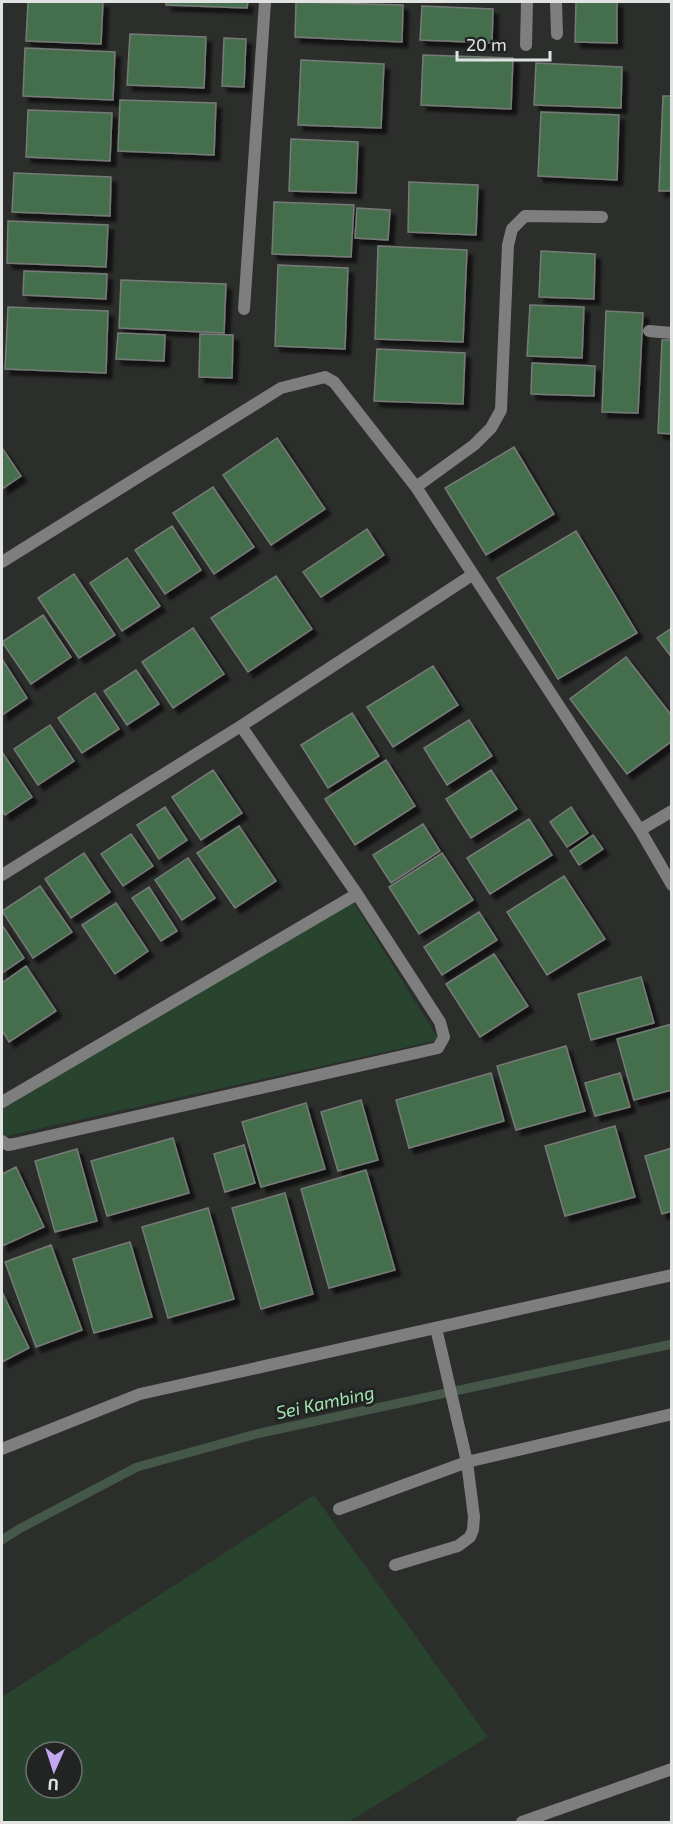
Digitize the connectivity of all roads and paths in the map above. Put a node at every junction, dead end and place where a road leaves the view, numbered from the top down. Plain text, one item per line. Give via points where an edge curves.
1 (265, 2) edge
2 (526, 2) edge
3 (556, 2) edge
4 (557, 34) dead end
5 (526, 45) dead end
6 (602, 217) dead end
7 (244, 309) dead end
8 (649, 331) dead end
9 (672, 333) edge
10 (417, 487) junction
11 (2, 562) edge
12 (472, 575) junction
13 (241, 726) junction
14 (672, 811) edge
15 (640, 830) junction
16 (2, 875) edge
17 (672, 885) edge
18 (357, 894) junction
19 (2, 1102) edge
20 (2, 1141) edge
21 (672, 1275) edge
22 (436, 1328) junction
23 (672, 1414) edge
24 (2, 1449) edge
25 (467, 1462) junction
26 (339, 1509) dead end
27 (395, 1566) dead end
28 (672, 1769) edge
29 (522, 1822) edge

1 - 7 street
2 - 5 street
3 - 4 street
6 - 10 street via 525,216 512,229 508,244 501,410 474,445
8 - 9 street
10 - 11 street via 326,377 281,388
10 - 12 street
12 - 13 street
12 - 15 street
13 - 16 street
13 - 18 street
14 - 15 street
15 - 17 street
18 - 19 street
18 - 20 street via 440,1022 444,1037 438,1048 14,1144
21 - 22 street
22 - 24 street via 140,1394
22 - 25 street
23 - 25 street
25 - 26 street
25 - 27 street via 474,1517 470,1538 458,1546
28 - 29 street

